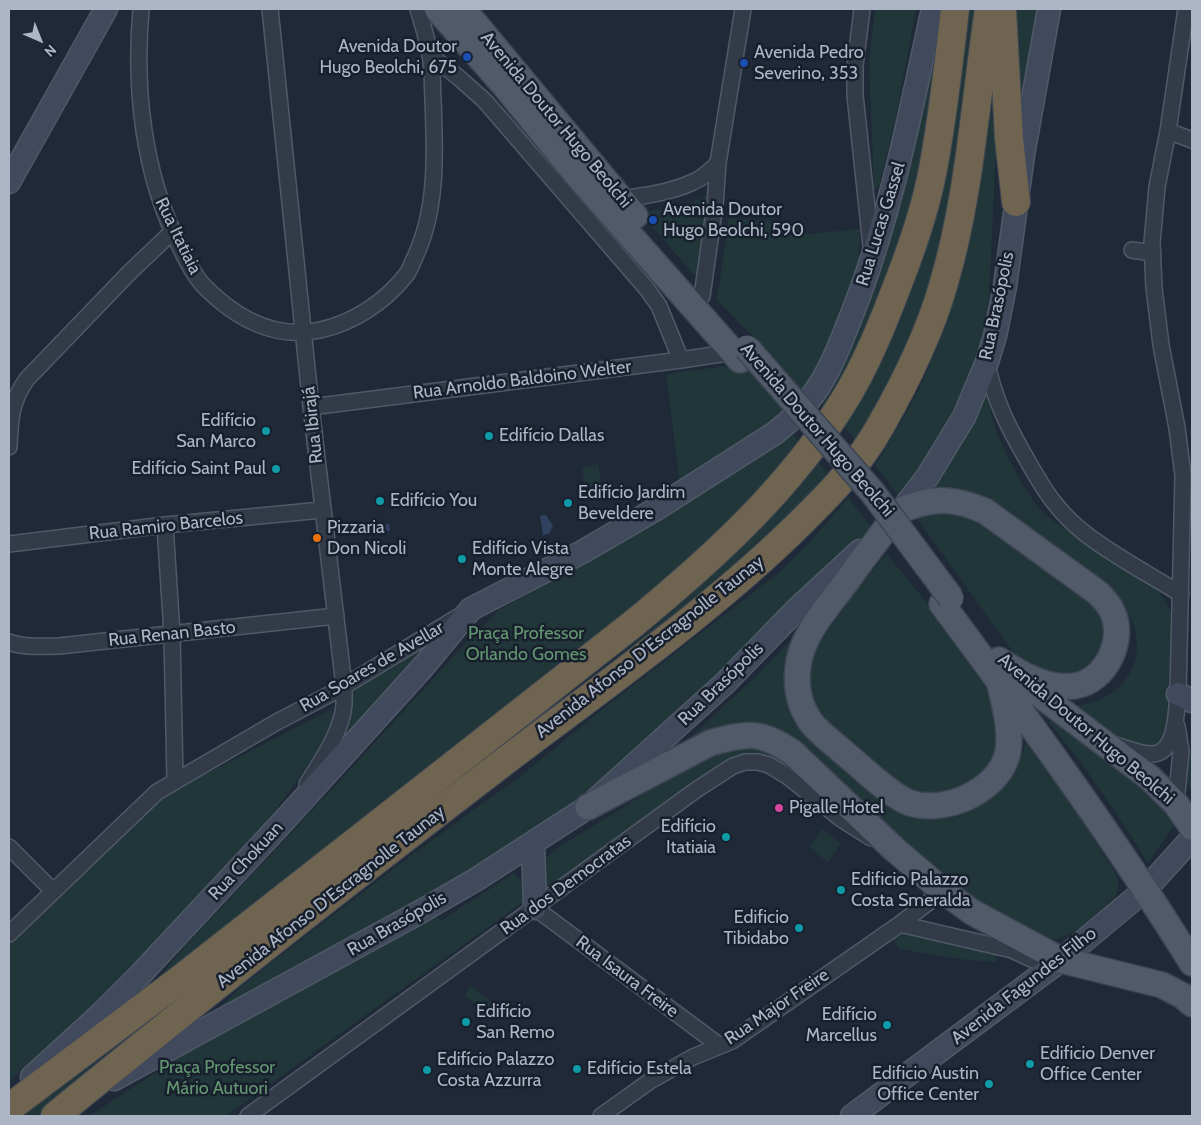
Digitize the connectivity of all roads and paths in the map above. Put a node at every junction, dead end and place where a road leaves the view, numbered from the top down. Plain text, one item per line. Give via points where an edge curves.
1 (106, 9) edge
2 (141, 9) edge
3 (270, 9) edge
4 (418, 9) edge
5 (437, 9) edge
6 (463, 9) edge
7 (742, 9) edge
8 (862, 9) edge
9 (933, 9) edge
10 (955, 9) edge
11 (989, 9) edge
12 (1002, 9) edge
13 (1049, 9) edge
14 (1186, 9) edge
15 (431, 56) junction
16 (504, 85) junction
17 (485, 101) junction
18 (1168, 131) junction
19 (1192, 140) edge
20 (559, 152) junction
21 (718, 163) junction
22 (9, 182) edge
23 (621, 199) junction
24 (1016, 202) junction
25 (172, 232) junction
26 (1132, 250) dead end
27 (1153, 253) junction
28 (872, 259) junction
29 (702, 296) junction
30 (304, 333) junction
31 (740, 353) junction
32 (681, 360) junction
33 (987, 362) junction
34 (311, 407) junction
35 (788, 422) joint
36 (9, 447) edge
37 (904, 509) junction
38 (322, 510) junction
39 (165, 526) junction
40 (887, 527) junction
41 (9, 544) edge
42 (1181, 594) junction
43 (471, 610) junction
44 (336, 616) junction
45 (172, 634) junction
46 (9, 642) edge
47 (999, 670) junction
48 (344, 686) junction
49 (1185, 697) edge
50 (1176, 720) junction
51 (1096, 736) junction
52 (175, 780) junction
53 (1176, 804) junction
54 (588, 807) junction
55 (280, 825) junction
56 (1192, 827) edge
57 (1192, 838) edge
58 (533, 844) junction
59 (9, 848) edge
60 (893, 848) junction
61 (1146, 889) junction
62 (943, 891) junction
63 (53, 892) junction
64 (535, 908) junction
65 (900, 924) junction
66 (9, 934) edge
67 (1192, 963) edge
68 (1056, 964) junction
69 (1192, 1004) edge
70 (720, 1046) junction
71 (9, 1102) edge
72 (9, 1108) edge
73 (62, 1111) edge
74 (858, 1114) edge
75 (248, 1116) edge
76 (601, 1116) edge

1 - 22 street
2 - 25 street, Rua Itatiaia via 138,39 146,141 157,193
3 - 30 street, Rua Ibirajá
4 - 15 street, Rua Itatiaia
5 - 16 main road, Avenida Doutor Hugo Beolchi
6 - 23 main road, Avenida Doutor Hugo Beolchi
7 - 21 street
8 - 28 street via 855,94
9 - 28 street, Rua Lucas Gassel via 901,158
10 - 72 highway, Avenida Afonso D'Escragnolle Taunay via 933,170 912,247 866,360 812,448 780,486 692,575 633,624 178,981
11 - 73 highway, Avenida Afonso D'Escragnolle Taunay via 967,174 953,252 943,287 912,367 880,428 849,472 753,568 682,626 415,830
12 - 24 highway
13 - 24 street, Rua Brasópolis
14 - 18 street
15 - 17 street
15 - 30 street, Rua Itatiaia via 434,119 429,217 407,274 364,313 336,327
16 - 17 street, Avenida Doutor Hugo Beolchi
16 - 20 main road, Avenida Doutor Hugo Beolchi
17 - 32 street via 647,289 659,306
18 - 19 street
18 - 27 street via 1157,187
20 - 23 main road via 601,196
20 - 31 main road, Avenida Doutor Hugo Beolchi
21 - 23 street via 694,182
21 - 29 street
23 - 29 main road, Avenida Doutor Hugo Beolchi
24 - 33 street, Rua Brasópolis via 1005,286
25 - 30 street, Rua Itatiaia via 202,284 227,306 275,331
25 - 36 street via 27,379 16,396 10,420
26 - 27 street
27 - 42 street via 1161,345 1183,475
28 - 35 street, Rua Lucas Gassel via 845,330 819,385
29 - 31 main road, Avenida Doutor Hugo Beolchi
30 - 34 street, Rua Ibirajá
31 - 32 street, Rua Arnoldo Baldoino Welter
31 - 47 main road, Avenida Doutor Hugo Beolchi via 946,601
32 - 34 street, Rua Arnoldo Baldoino Welter
33 - 37 street, Rua Brasópolis via 964,417
33 - 42 street via 1007,425 1046,495 1087,535
34 - 38 street, Rua Ibirajá
35 - 43 street, Rua Soares de Avellar via 760,444 582,552
37 - 40 street, Rua Brasópolis
37 - 47 main road via 928,501 954,500 985,511 1098,593 1113,612 1116,640 1105,668 1093,680 1076,686 1061,686
38 - 39 street, Rua Ramiro Barcelos
38 - 44 street, Rua Ibirajá
39 - 41 street, Rua Ramiro Barcelos
39 - 45 street
40 - 47 main road via 817,622 800,654 799,695 805,713 817,729 909,802 928,806 947,804 968,797 989,783 1001,770 1007,755 1009,739
40 - 54 street, Rua Brasópolis via 796,610 725,683
42 - 49 street
43 - 48 street, Rua Soares de Avellar
43 - 55 street, Rua Chokuan
44 - 45 street, Rua Renan Basto
44 - 48 street, Rua Ibirajá
45 - 46 street, Rua Renan Basto via 59,646 35,647
45 - 52 street
47 - 51 main road, Avenida Doutor Hugo Beolchi via 1016,676
47 - 61 main road, Avenida Doutor Hugo Beolchi
48 - 52 street, Rua Soares de Avellar
48 - 55 street, Rua Ibirajá via 344,707 336,732
49 - 50 street
50 - 51 street via 1169,744 1154,754 1138,752
50 - 53 street via 1181,751
51 - 53 main road, Avenida Doutor Hugo Beolchi via 1143,772
52 - 63 street, Rua Soares de Avellar via 157,792
53 - 56 main road, Avenida Doutor Hugo Beolchi
54 - 58 street, Rua Brasópolis
54 - 60 main road via 710,743 754,735 775,741 792,752
55 - 71 street, Rua Chokuan via 139,976
57 - 61 street, Avenida Fagundes Filho
58 - 64 street
58 - 73 street, Rua Brasópolis via 411,917 136,1067
59 - 63 street
60 - 62 main road
60 - 64 street, Rua dos Democratas via 852,826 769,765 745,762 719,774
61 - 67 main road, Avenida Doutor Hugo Beolchi
61 - 68 street, Avenida Fagundes Filho
62 - 65 street, Rua Major Freire
62 - 68 main road
63 - 66 street, Rua Soares de Avellar
64 - 70 street, Rua Isaura Freire
64 - 75 street, Rua dos Democratas
65 - 68 street via 1012,950
65 - 70 street, Rua Major Freire
68 - 69 main road via 1162,984
68 - 74 street, Avenida Fagundes Filho
70 - 76 street, Rua Major Freire via 675,1066

